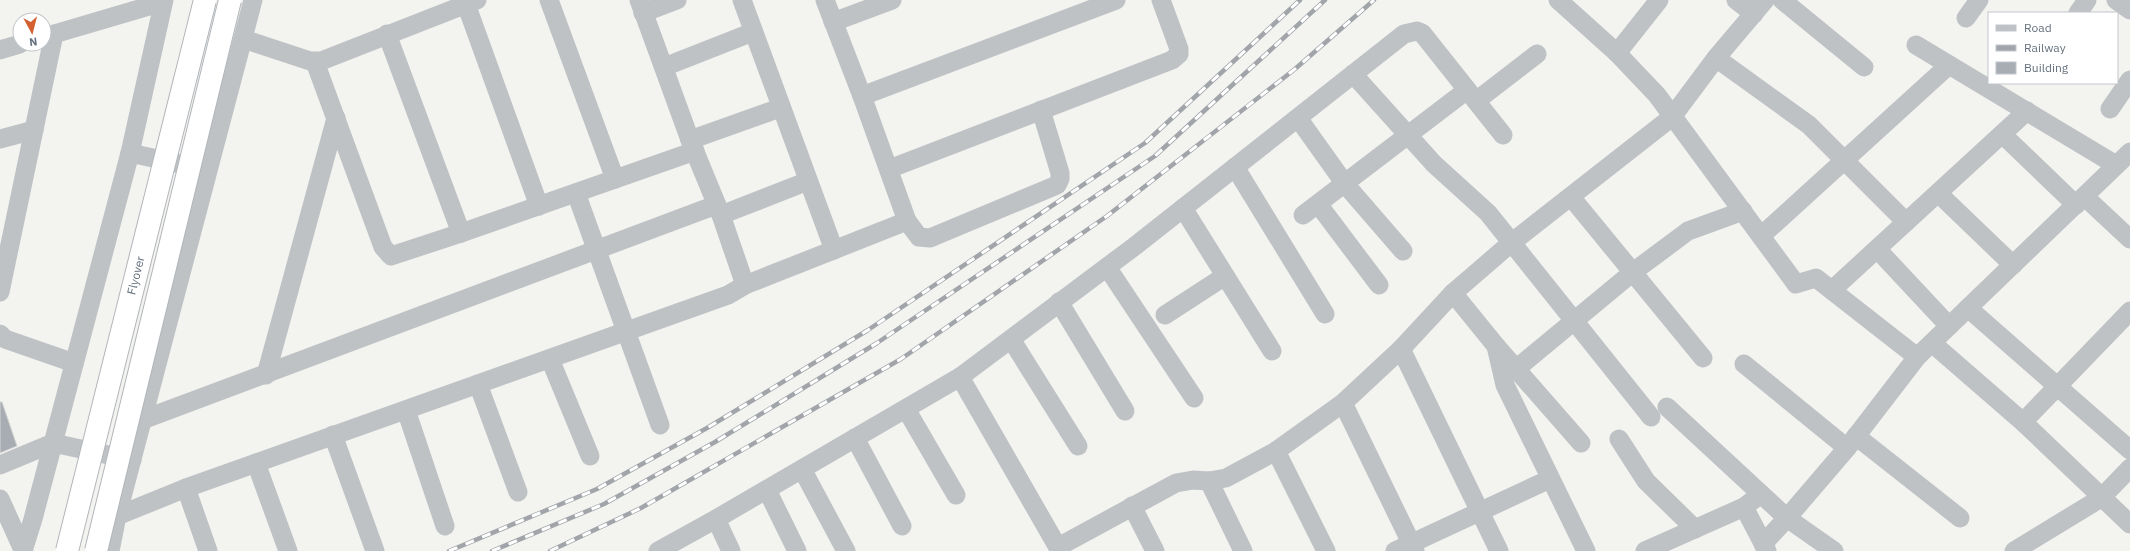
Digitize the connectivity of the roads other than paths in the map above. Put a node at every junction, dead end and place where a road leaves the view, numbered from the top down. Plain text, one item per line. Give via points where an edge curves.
1 (205, 0) edge
2 (230, 0) edge
3 (253, 0) edge
4 (548, 0) edge
5 (677, 0) edge
6 (742, 0) edge
7 (825, 0) edge
8 (892, 0) edge
9 (1116, 0) edge
10 (1161, 0) edge
11 (1558, 0) edge
12 (1659, 0) edge
13 (1736, 0) edge
14 (1782, 0) edge
15 (1979, 0) edge
16 (2087, 0) edge
17 (2116, 0) edge
18 (164, 1) edge
19 (471, 2) edge
20 (641, 7) edge
21 (1759, 7) edge
22 (2130, 10) edge
23 (2079, 12) edge
24 (1966, 18) dead end
25 (833, 22) junction
26 (753, 32) junction
27 (387, 34) junction
28 (52, 35) edge
29 (243, 39) junction
30 (1916, 45) dead end
31 (12, 46) edge
32 (0, 50) edge
33 (46, 52) edge
34 (1617, 53) junction
35 (1537, 54) dead end
36 (1716, 58) junction
37 (315, 62) junction
38 (1949, 65) junction
39 (664, 67) junction
40 (1864, 67) dead end
41 (1353, 74) junction
42 (2130, 80) edge
43 (862, 96) junction
44 (1472, 96) junction
45 (780, 108) junction
46 (2110, 109) dead end
47 (1041, 110) junction
48 (2027, 112) junction
49 (1672, 116) junction
50 (336, 118) junction
51 (1298, 118) junction
52 (34, 130) junction
53 (2002, 134) junction
54 (1503, 135) dead end
55 (1408, 136) junction
56 (0, 139) edge
57 (692, 145) junction
58 (130, 152) junction
59 (2130, 152) edge
60 (1844, 160) junction
61 (2116, 165) junction
62 (1235, 167) junction
63 (889, 169) junction
64 (208, 170) junction
65 (615, 179) junction
66 (808, 181) junction
67 (1345, 184) junction
68 (576, 193) junction
69 (1938, 193) junction
70 (1571, 197) junction
71 (2080, 201) junction
72 (539, 206) junction
73 (1183, 208) junction
74 (719, 210) junction
75 (1743, 212) junction
76 (907, 221) junction
77 (1906, 222) junction
78 (461, 233) junction
79 (1761, 236) junction
80 (2130, 239) edge
81 (0, 241) edge
82 (1511, 243) junction
83 (597, 248) junction
84 (1877, 249) junction
85 (834, 250) junction
86 (1403, 251) dead end
87 (7, 260) junction
88 (2013, 265) junction
89 (1107, 267) junction
90 (1633, 272) junction
91 (1225, 276) junction
92 (745, 285) junction
93 (1379, 286) dead end
94 (1832, 290) junction
95 (0, 292) edge
96 (1453, 293) junction
97 (1059, 302) junction
98 (1968, 308) junction
99 (2130, 311) edge
100 (1325, 314) dead end
101 (1165, 315) dead end
102 (1574, 321) junction
103 (1949, 326) junction
104 (625, 331) junction
105 (0, 334) edge
106 (1010, 339) junction
107 (1932, 343) junction
108 (1496, 346) junction
109 (1402, 349) junction
110 (1272, 351) dead end
111 (1917, 357) junction
112 (1703, 358) dead end
113 (550, 359) junction
114 (74, 363) junction
115 (1744, 364) dead end
116 (1516, 369) junction
117 (266, 375) junction
118 (960, 377) junction
119 (478, 384) junction
120 (2058, 385) junction
121 (1194, 398) dead end
122 (1343, 403) junction
123 (1667, 407) dead end
124 (906, 409) junction
125 (406, 410) junction
126 (1125, 411) dead end
127 (1651, 417) dead end
128 (142, 420) junction
129 (2023, 422) junction
130 (660, 425) dead end
131 (333, 435) junction
132 (855, 438) junction
133 (1619, 439) dead end
134 (1852, 442) junction
135 (53, 443) junction
136 (1581, 443) dead end
137 (1078, 446) dead end
138 (2130, 450) edge
139 (1276, 451) junction
140 (590, 456) dead end
141 (132, 460) junction
142 (256, 464) junction
143 (0, 465) edge
144 (2130, 468) edge
145 (802, 469) junction
146 (1550, 479) junction
147 (1209, 481) junction
148 (186, 488) junction
149 (767, 490) junction
150 (518, 492) dead end
151 (1761, 494) junction
152 (956, 495) dead end
153 (2101, 498) junction
154 (0, 499) edge
155 (1132, 506) junction
156 (1744, 507) junction
157 (1480, 512) junction
158 (117, 516) junction
159 (1787, 518) junction
160 (1960, 518) dead end
161 (716, 519) junction
162 (2130, 524) edge
163 (445, 526) dead end
164 (902, 526) dead end
165 (1695, 529) junction
166 (1671, 546) edge
167 (1765, 547) edge
168 (1059, 549) edge
169 (1407, 549) edge
170 (23, 551) edge
171 (67, 551) edge
172 (96, 551) edge
173 (110, 551) edge
174 (208, 551) edge
175 (288, 551) edge
176 (375, 551) edge
177 (659, 551) edge
178 (731, 551) edge
179 (797, 551) edge
180 (846, 551) edge
181 (1154, 551) edge
182 (1243, 551) edge
183 (1326, 551) edge
184 (1499, 551) edge
185 (1586, 551) edge
186 (1645, 551) edge
187 (1834, 551) edge
188 (2014, 551) edge

1 - 171 main road, Flyover, bridge
2 - 172 main road, bridge
3 - 29 street
4 - 65 street
5 - 20 street
6 - 26 street
7 - 25 street
8 - 25 street
9 - 43 street
10 - 47 street via 1178,43 1177,57
11 - 34 street
12 - 34 street
13 - 21 street
14 - 40 street
15 - 24 street
16 - 23 street
17 - 22 street
18 - 28 street
18 - 58 street
19 - 27 street
19 - 72 street
20 - 39 street
21 - 36 street
25 - 43 street
26 - 39 street
26 - 45 street
27 - 37 street via 326,60
27 - 78 street
29 - 37 street
29 - 64 street
30 - 38 street
31 - 32 street
33 - 52 street
34 - 49 street via 1657,95
35 - 44 street
36 - 49 street
36 - 60 street via 1809,125
37 - 50 street
38 - 48 street
38 - 60 street
39 - 57 street
41 - 44 street via 1404,34 1417,31 1422,33
41 - 51 street
41 - 55 street
42 - 46 street
43 - 63 street
44 - 54 street
44 - 55 street
45 - 57 street
45 - 66 street
47 - 63 street
47 - 76 street via 1060,173 1057,185 930,238 919,237
48 - 53 street
48 - 61 street
49 - 70 street
49 - 75 street
50 - 78 street via 383,247 388,254 396,256
50 - 117 street
51 - 62 street
51 - 67 street
52 - 56 street
52 - 87 street
53 - 69 street
53 - 71 street
55 - 67 street
55 - 82 street via 1434,164 1488,213
57 - 65 street
57 - 74 street
58 - 64 street
58 - 114 street
59 - 61 street
60 - 77 street
60 - 79 street
61 - 71 street
62 - 73 street
62 - 100 street
63 - 76 street
64 - 128 street
65 - 68 street
66 - 74 street
66 - 85 street
67 - 86 street
67 - 93 street via 1311,210
68 - 72 street
68 - 83 street
69 - 77 street
69 - 88 street
70 - 82 street
70 - 90 street
71 - 80 street
71 - 88 street
72 - 78 street
73 - 89 street
73 - 91 street
74 - 83 street
74 - 92 street
75 - 79 street
75 - 90 street via 1696,227
76 - 85 street
77 - 84 street
79 - 94 street via 1796,284 1816,278
81 - 87 street
82 - 96 street
82 - 102 street
83 - 104 street
83 - 117 street
84 - 94 street
84 - 103 street
85 - 92 street
87 - 95 street
88 - 98 street
89 - 97 street
89 - 121 street
90 - 102 street
90 - 112 street
91 - 101 street
91 - 110 street
92 - 104 street via 728,294
94 - 111 street
96 - 108 street
96 - 109 street
97 - 106 street
97 - 126 street
98 - 103 street
98 - 120 street
99 - 120 street
102 - 116 street
102 - 127 street
103 - 107 street
104 - 113 street
104 - 130 street
105 - 114 street via 5,340
106 - 118 street
106 - 137 street
107 - 111 street
107 - 129 street
108 - 116 street
108 - 146 street via 1505,385
109 - 122 street
109 - 157 street
111 - 134 street
113 - 119 street
113 - 140 street
114 - 135 street
115 - 134 street
116 - 136 street
117 - 128 street
118 - 124 street
118 - 168 street
119 - 125 street
119 - 150 street
120 - 129 street
120 - 138 street
122 - 139 street
122 - 169 street
123 - 151 street
124 - 132 street
124 - 152 street
125 - 131 street
125 - 163 street
128 - 141 street
129 - 153 street
131 - 142 street
131 - 176 street
132 - 145 street
132 - 164 street
133 - 165 street via 1646,481
134 - 159 street
134 - 160 street
135 - 141 street
135 - 143 street
135 - 170 street
139 - 147 street via 1226,478
139 - 183 street
141 - 158 street
142 - 148 street
142 - 175 street
144 - 153 street
145 - 149 street
145 - 180 street
146 - 157 street
146 - 185 street
147 - 155 street via 1176,483
147 - 182 street
148 - 158 street
148 - 174 street
149 - 161 street
149 - 179 street
151 - 156 street
151 - 159 street
153 - 162 street
153 - 188 street
154 - 170 street
155 - 168 street
155 - 181 street
156 - 165 street
156 - 167 street
157 - 169 street
157 - 184 street
158 - 173 street
159 - 167 street
159 - 187 street
161 - 177 street
161 - 178 street
165 - 166 street
166 - 186 street

